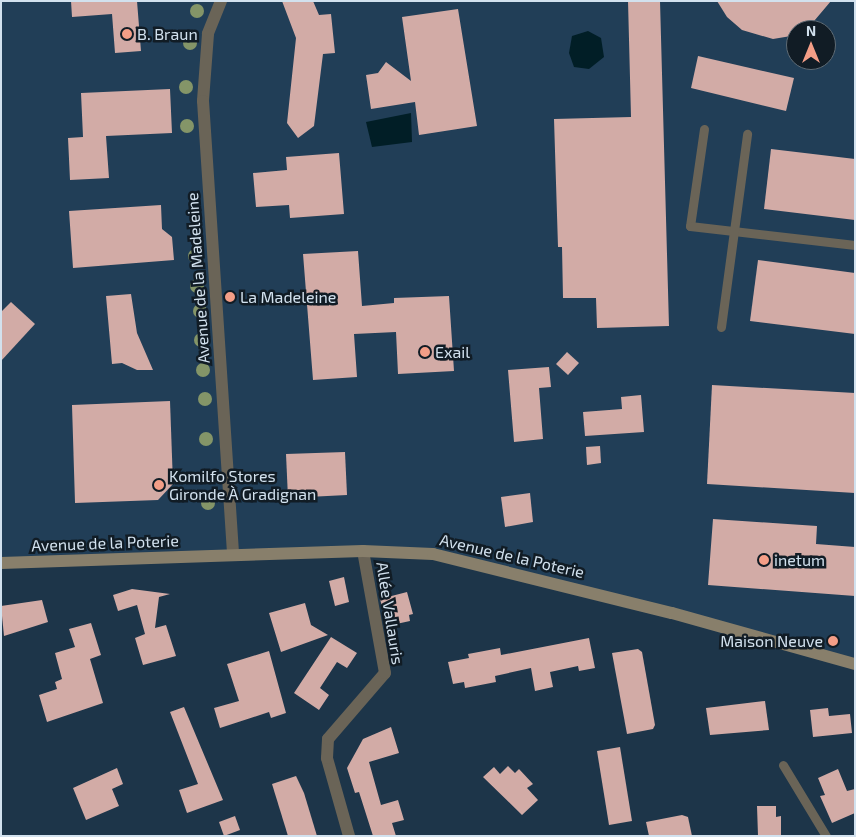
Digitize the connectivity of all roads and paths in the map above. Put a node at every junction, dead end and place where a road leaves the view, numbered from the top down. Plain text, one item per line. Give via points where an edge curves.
1 (221, 1) edge
2 (704, 129) dead end
3 (747, 134) dead end
4 (732, 231) junction
5 (855, 245) edge
6 (721, 327) dead end
7 (363, 551) junction
8 (233, 555) junction
9 (1, 563) edge
10 (855, 664) edge
11 (783, 765) dead end
12 (349, 836) edge
13 (826, 836) edge

1 - 8 street, Avenue de la Madeleine via 208,34 203,101
2 - 4 lane via 690,226
3 - 4 lane
4 - 5 lane
4 - 6 lane
7 - 8 street, Avenue de la Poterie
7 - 10 street, Avenue de la Poterie via 404,551 473,561
7 - 12 street, Allée Vallauris via 385,672 328,739 327,758
8 - 9 street, Avenue de la Poterie
11 - 13 lane

